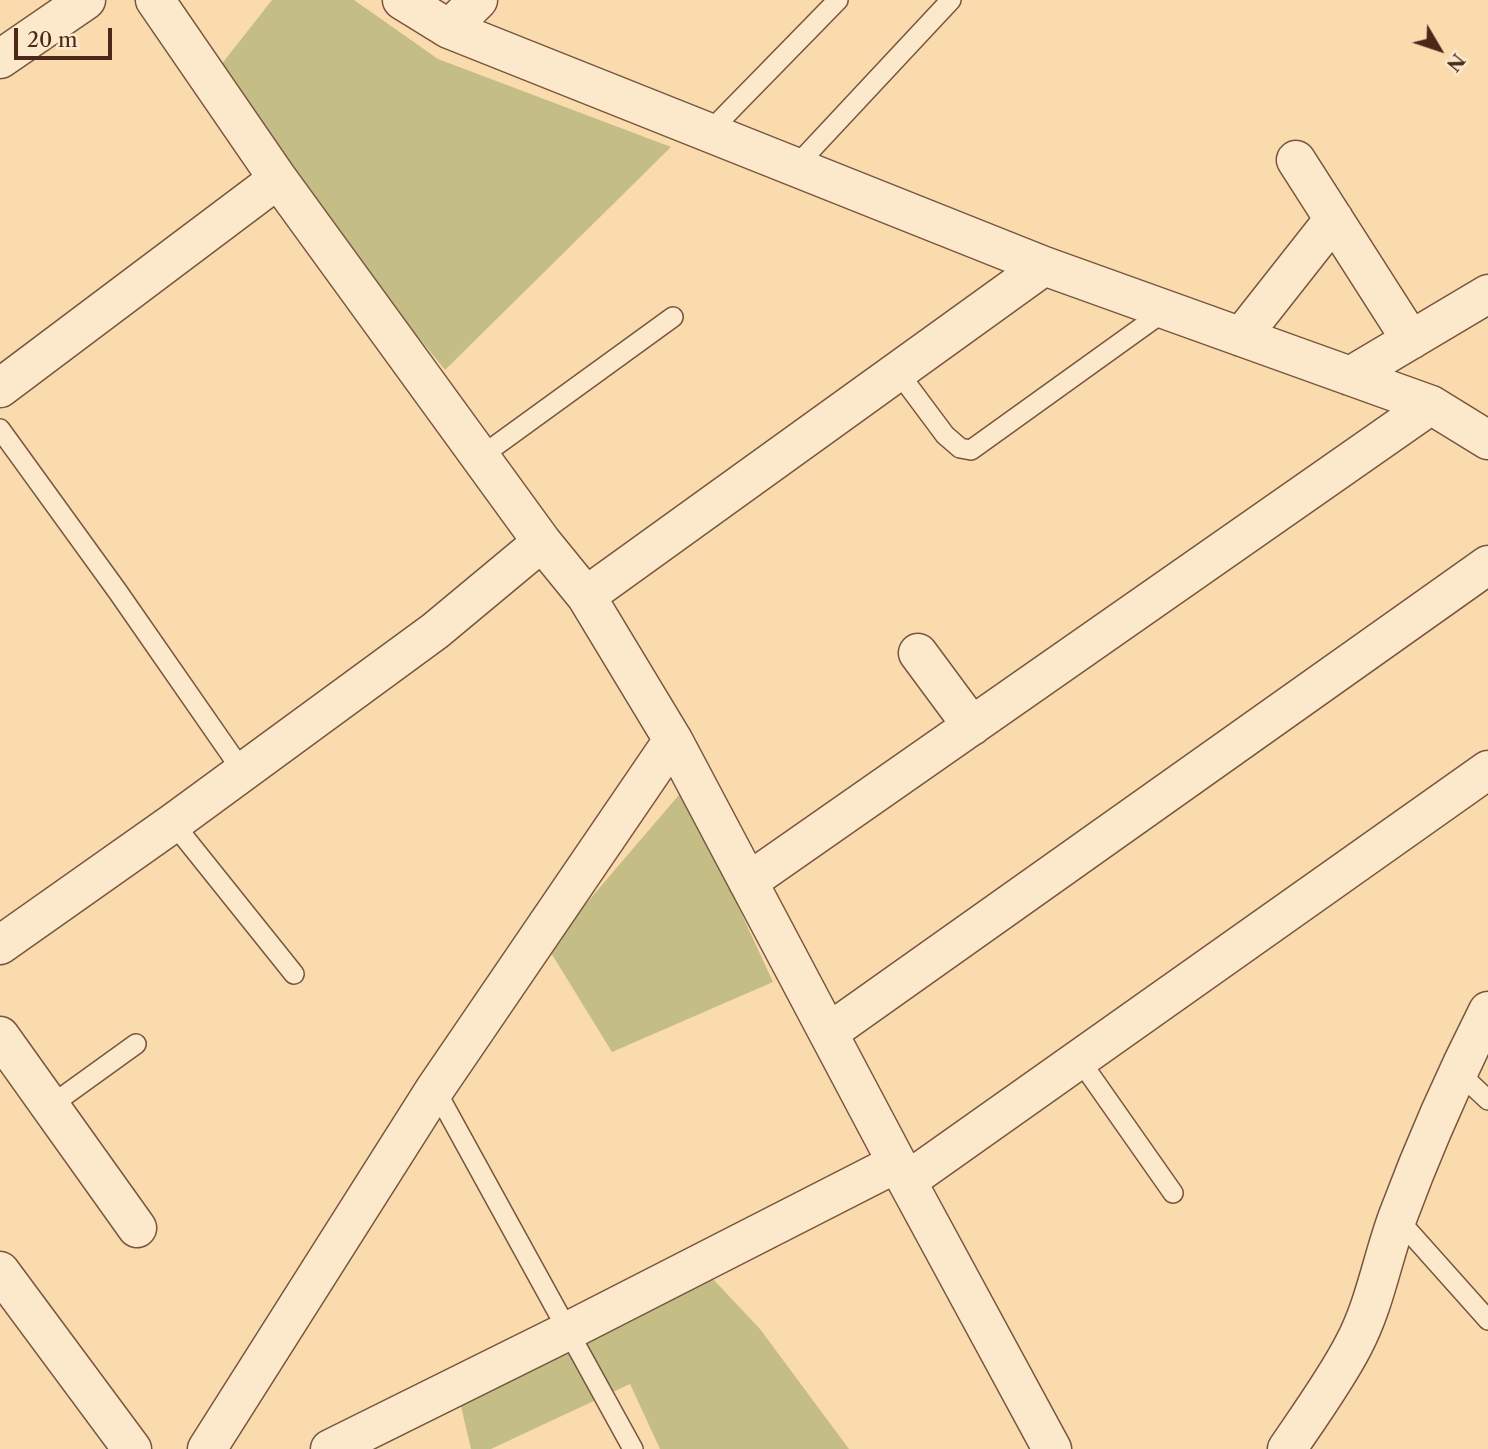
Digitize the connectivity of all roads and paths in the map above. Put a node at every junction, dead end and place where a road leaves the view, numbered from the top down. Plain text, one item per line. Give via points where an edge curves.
1 (86, 0) edge
2 (155, 0) edge
3 (402, 0) edge
4 (478, 0) edge
5 (838, 0) edge
6 (951, 0) edge
7 (449, 29) junction
8 (0, 59) edge
9 (709, 132) junction
10 (1296, 160) dead end
11 (795, 167) junction
12 (278, 179) junction
13 (1334, 219) junction
14 (1044, 266) junction
15 (1488, 294) edge
16 (1166, 310) junction
17 (673, 317) dead end
18 (1241, 337) junction
19 (1411, 340) junction
20 (898, 372) junction
21 (1350, 376) junction
22 (0, 388) edge
23 (1432, 405) junction
24 (0, 429) edge
25 (1488, 440) edge
26 (480, 457) junction
27 (542, 542) junction
28 (1488, 565) edge
29 (586, 596) junction
30 (918, 653) dead end
31 (972, 726) junction
32 (673, 740) junction
33 (1488, 770) edge
34 (243, 772) junction
35 (173, 823) junction
36 (748, 882) junction
37 (0, 944) edge
38 (294, 974) dead end
39 (1488, 1011) edge
40 (828, 1033) junction
41 (0, 1036) edge
42 (136, 1044) dead end
43 (1079, 1059) junction
44 (1457, 1071) junction
45 (435, 1089) junction
46 (1488, 1100) edge
47 (50, 1106) junction
48 (902, 1172) junction
49 (1173, 1193) dead end
50 (1397, 1218) junction
51 (137, 1228) dead end
52 (0, 1271) edge
53 (1488, 1320) edge
54 (568, 1331) junction
55 (220, 1443) edge
56 (132, 1449) edge
57 (330, 1449) edge
58 (633, 1449) edge
59 (1052, 1449) edge
60 (1287, 1449) edge

1 - 8 street
2 - 12 street
3 - 7 street
4 - 7 street
5 - 9 lane
6 - 11 lane
7 - 9 street
9 - 11 street
10 - 13 street
11 - 14 street
12 - 22 street
12 - 26 street
13 - 18 street
13 - 19 street
14 - 16 street
14 - 20 street
15 - 19 street
16 - 18 street
16 - 20 lane via 971,450 960,448 945,435
17 - 26 lane
18 - 21 street
19 - 21 street
20 - 29 street
21 - 23 street
23 - 25 street
23 - 31 street
24 - 34 lane
26 - 27 street
27 - 29 street
27 - 34 street via 435,631
28 - 40 street
29 - 32 street
30 - 31 street
31 - 36 street
32 - 36 street
32 - 45 street
33 - 43 street
34 - 35 street
35 - 37 street
35 - 38 lane
36 - 40 street
39 - 44 street
40 - 48 street
41 - 47 street
42 - 47 lane
43 - 48 street
43 - 49 lane
44 - 46 lane
44 - 50 street
45 - 54 lane
45 - 55 street
47 - 51 street
48 - 54 street
48 - 59 street
50 - 53 lane
50 - 60 street via 1375,1295 1353,1347
52 - 56 street
54 - 57 street
54 - 58 lane

